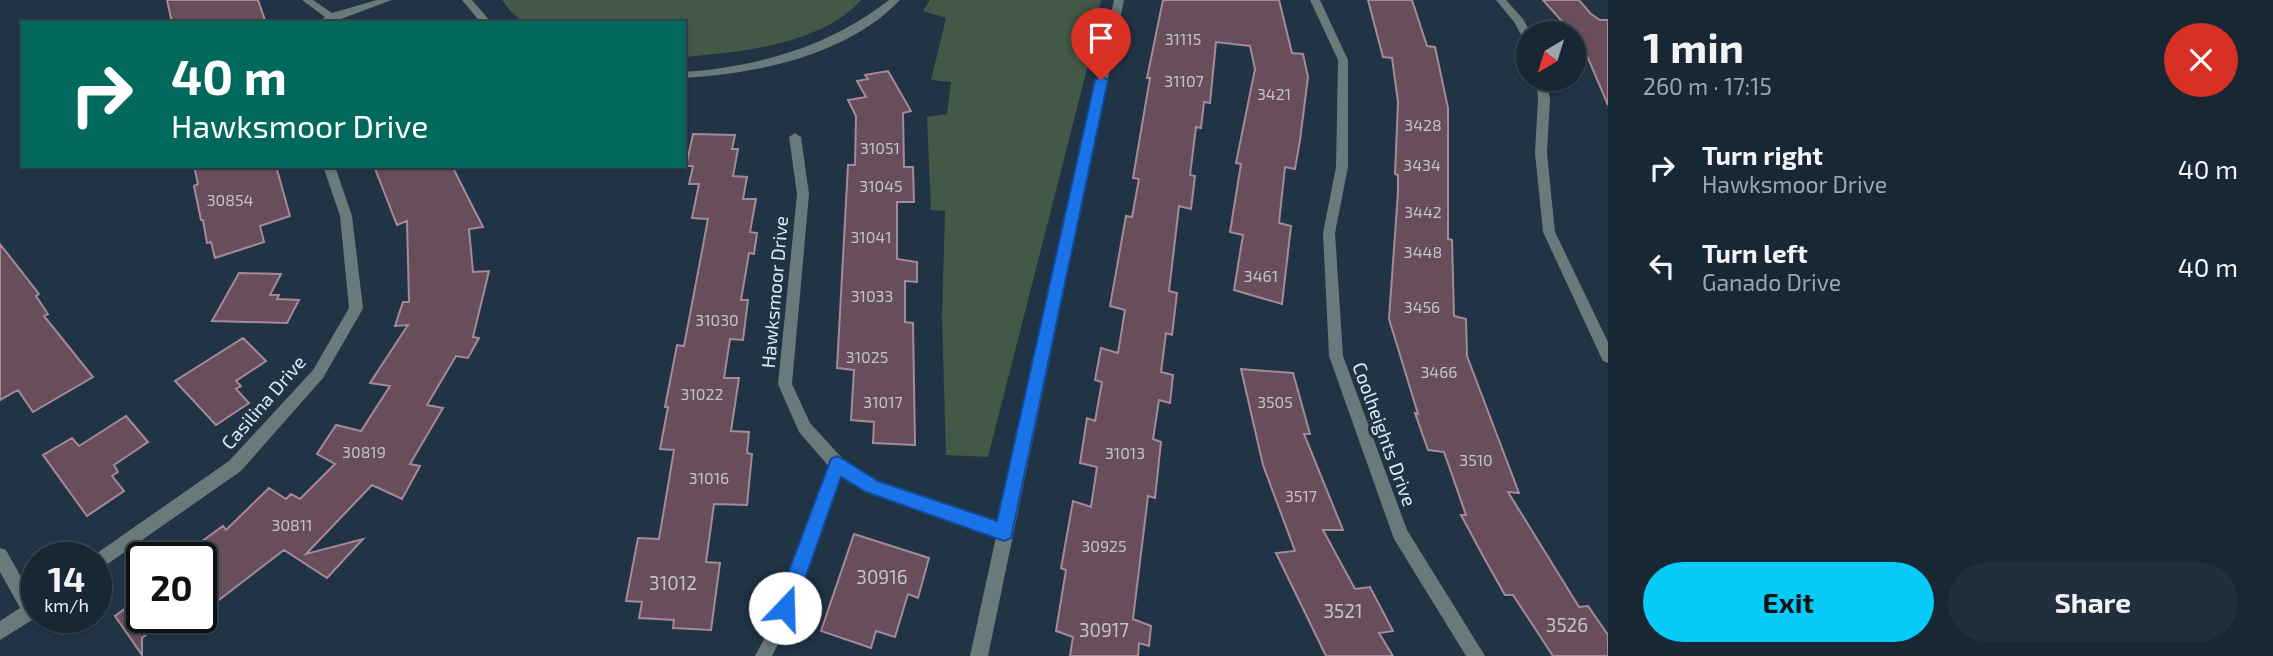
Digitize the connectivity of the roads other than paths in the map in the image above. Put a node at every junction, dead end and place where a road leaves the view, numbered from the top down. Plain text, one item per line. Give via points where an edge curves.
1 (307, 0) edge
2 (387, 0) edge
3 (467, 0) edge
4 (895, 0) edge
5 (1119, 0) edge
6 (1315, 0) edge
7 (1501, 0) edge
8 (327, 20) edge
9 (485, 21) edge
10 (1519, 21) edge
11 (686, 75) edge
12 (1543, 91) edge
13 (795, 137) dead end
14 (330, 168) edge
15 (1608, 358) edge
16 (837, 464) junction
17 (1004, 532) junction
18 (112, 553) edge
19 (0, 556) edge
20 (21, 589) edge
21 (21, 617) edge
22 (0, 631) edge
23 (763, 656) edge
24 (979, 656) edge
25 (1476, 656) edge

1 - 8 street
2 - 8 street
3 - 9 street
4 - 11 street via 855,30 792,58
5 - 17 street
6 - 25 street, Coolheights Drive via 1343,60 1342,167 1329,233 1336,356 1400,534
7 - 10 street
12 - 15 street via 1541,153 1549,232
13 - 16 street, Hawksmoor Drive via 803,194 785,383 804,426
14 - 18 street, Casilina Drive via 346,216 356,308 318,374 235,466
16 - 17 street, Hawksmoor Drive via 872,487
16 - 23 lane
17 - 24 street
19 - 20 street
21 - 22 street

